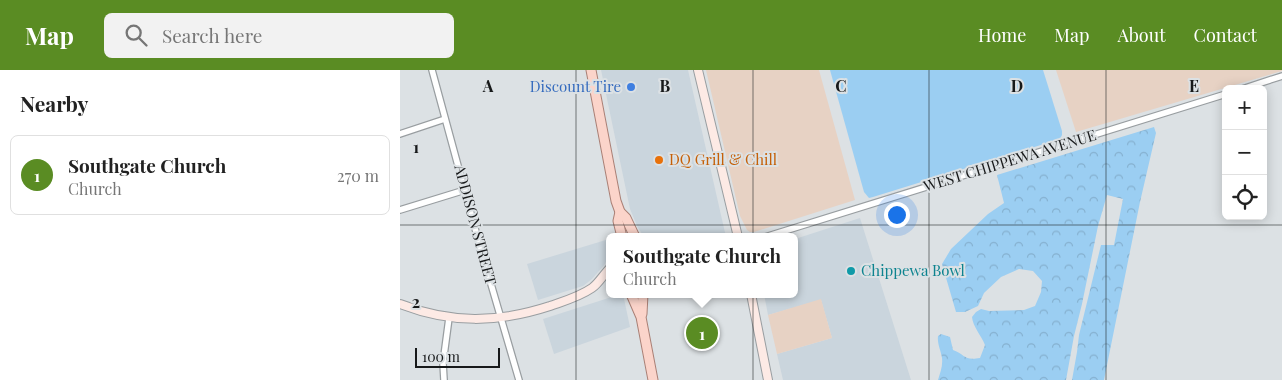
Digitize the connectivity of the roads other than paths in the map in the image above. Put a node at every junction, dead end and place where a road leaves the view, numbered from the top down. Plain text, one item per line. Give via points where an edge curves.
1 (432, 70) edge
2 (591, 70) edge
3 (698, 70) edge
4 (1282, 76) edge
5 (1254, 85) edge
6 (1222, 95) edge
7 (445, 119) junction
8 (400, 134) edge
9 (465, 190) junction
10 (400, 210) edge
11 (620, 212) junction
12 (621, 233) edge
13 (633, 233) edge
14 (737, 233) edge
15 (778, 233) edge
16 (606, 273) edge
17 (606, 282) edge
18 (598, 283) junction
19 (634, 298) edge
20 (643, 298) edge
21 (752, 298) edge
22 (400, 304) edge
23 (641, 317) junction
24 (450, 318) junction
25 (500, 318) junction
26 (444, 380) edge
27 (519, 380) edge
28 (653, 380) edge
29 (768, 380) edge

1 - 7 street, ADDISON STREET
2 - 11 main road
3 - 14 street
4 - 5 street
6 - 15 street, WEST CHIPPEWA AVENUE
7 - 8 street
7 - 9 street, ADDISON STREET
9 - 10 street
9 - 25 street, ADDISON STREET
11 - 12 main road
11 - 13 main road
16 - 18 street
17 - 18 street
18 - 25 street via 580,295 556,304
19 - 23 main road
20 - 23 main road
21 - 29 street
22 - 24 street
23 - 28 main road
24 - 25 street
24 - 26 street via 443,363
25 - 27 street, ADDISON STREET

